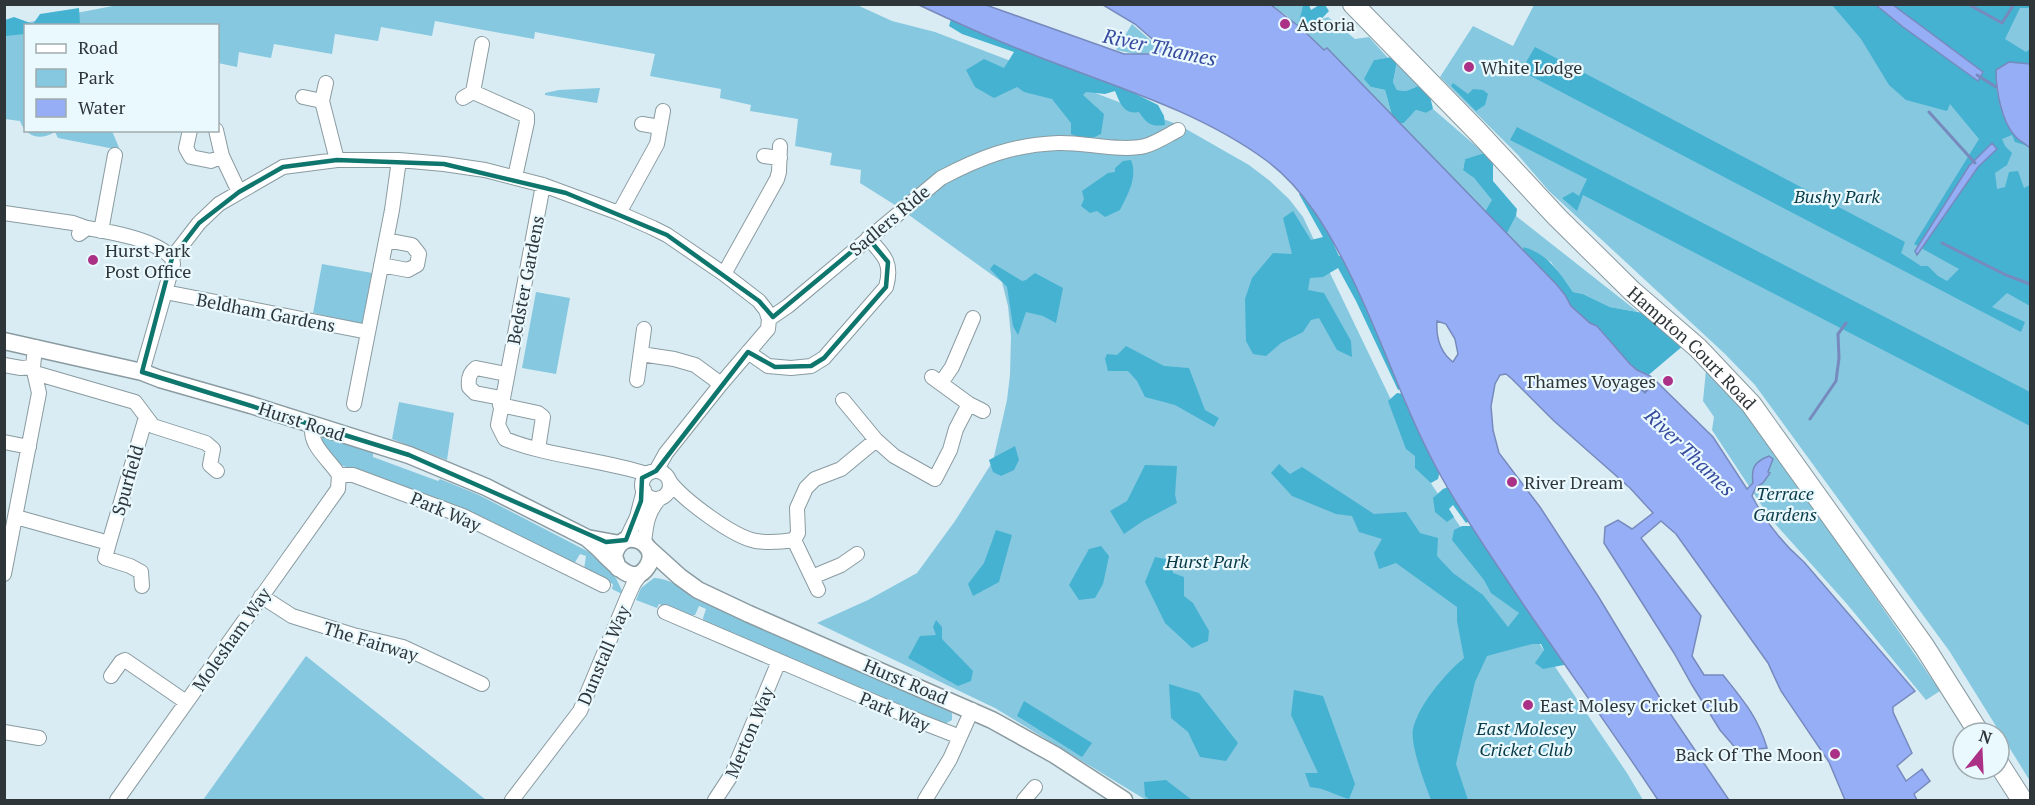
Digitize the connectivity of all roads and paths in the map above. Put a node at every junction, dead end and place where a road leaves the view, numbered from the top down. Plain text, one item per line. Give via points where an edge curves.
1 (1353, 4) edge
2 (482, 44) dead end
3 (326, 83) dead end
4 (303, 97) dead end
5 (322, 100) junction
6 (663, 111) dead end
7 (642, 124) dead end
8 (660, 128) junction
9 (1178, 130) dead end
10 (190, 132) edge
11 (216, 132) edge
12 (115, 155) dead end
13 (222, 156) junction
14 (764, 156) dead end
15 (337, 160) junction
16 (399, 160) junction
17 (515, 177) junction
18 (543, 185) junction
19 (239, 192) junction
20 (4, 213) edge
21 (619, 213) junction
22 (101, 231) junction
23 (868, 238) junction
24 (386, 240) junction
25 (172, 258) junction
26 (381, 265) junction
27 (724, 274) junction
28 (165, 292) junction
29 (973, 318) dead end
30 (770, 319) junction
31 (644, 330) dead end
32 (368, 332) junction
33 (4, 341) edge
34 (35, 347) junction
35 (748, 352) junction
36 (641, 354) junction
37 (4, 365) edge
38 (34, 370) junction
39 (142, 372) junction
40 (506, 374) junction
41 (637, 380) dead end
42 (721, 384) junction
43 (843, 400) dead end
44 (501, 402) junction
45 (354, 404) dead end
46 (969, 404) junction
47 (983, 411) dead end
48 (146, 417) junction
49 (313, 425) junction
50 (876, 440) junction
51 (4, 442) edge
52 (29, 447) junction
53 (538, 449) junction
54 (216, 471) dead end
55 (339, 475) junction
56 (654, 480) junction
57 (662, 497) junction
58 (19, 501) junction
59 (695, 505) junction
60 (4, 507) edge
61 (11, 526) edge
62 (587, 538) junction
63 (794, 540) junction
64 (623, 542) junction
65 (109, 543) junction
66 (646, 546) junction
67 (857, 554) dead end
68 (621, 570) junction
69 (644, 571) junction
70 (4, 574) edge
71 (680, 577) junction
72 (603, 585) dead end
73 (142, 586) dead end
74 (261, 596) junction
75 (628, 596) junction
76 (665, 612) dead end
77 (779, 661) junction
78 (111, 676) dead end
79 (482, 684) dead end
80 (186, 702) junction
81 (972, 710) junction
82 (1971, 721) edge
83 (4, 732) edge
84 (960, 737) junction
85 (39, 738) dead end
86 (2010, 781) edge
87 (1035, 787) dead end
88 (117, 801) edge
89 (512, 801) edge
90 (715, 801) edge
91 (925, 801) edge
92 (1024, 801) edge
93 (1124, 801) edge
94 (2022, 801) edge

1 - 82 highway, Hampton Court Road via 1557,217 1632,291 1698,348 1751,404 1924,646
2 - 17 street via 468,95 533,112 527,122
3 - 5 street
4 - 5 street
5 - 15 street
6 - 8 street
7 - 8 street
8 - 21 street via 657,144
9 - 23 street, Sadlers Ride via 1147,146 1060,143 1005,149 940,177
10 - 13 street via 186,148 191,157 211,161
11 - 13 street
12 - 22 street
13 - 19 street
14 - 27 street via 780,152 777,179
15 - 16 street
15 - 19 street via 283,167
16 - 17 street via 454,165
16 - 24 street
17 - 18 street
18 - 21 street
18 - 40 street, Bedster Gardens
19 - 25 street via 199,223
20 - 22 street via 74,224 83,231
21 - 27 street via 667,235
22 - 25 street via 136,239
23 - 30 street, Sadlers Ride
23 - 35 street via 888,262 886,287 824,357 811,366 775,367
24 - 26 street
24 - 26 street via 412,245 419,254 417,265 408,270
25 - 28 street
26 - 32 street
27 - 30 street via 759,302
28 - 32 street, Beldham Gardens
28 - 39 street
29 - 46 street via 952,367 937,380
30 - 35 street, Sadlers Ride via 768,329
31 - 36 street
32 - 45 street
33 - 34 main road, Hurst Road
34 - 38 street
34 - 39 main road, Hurst Road
35 - 42 street, Sadlers Ride
36 - 41 street
36 - 42 street via 695,365
37 - 38 street
38 - 48 street via 135,402
38 - 52 street via 39,393
39 - 49 main road, Hurst Road
40 - 44 street, Bedster Gardens
40 - 44 street via 476,368 468,380 475,393
42 - 56 street, Sadlers Ride via 674,445
43 - 50 street
44 - 53 street, Bedster Gardens via 498,425 505,439
44 - 53 street via 538,412 543,417
46 - 47 street
46 - 50 street via 956,429 940,482 894,456
48 - 54 street via 153,426 206,443 213,449 210,465
48 - 65 street, Spurfield
49 - 55 street via 313,441
49 - 62 main road, Hurst Road via 410,455
50 - 63 street via 841,469 815,479 806,488 797,508 798,533
51 - 52 street
52 - 58 street
53 - 56 street, Bedster Gardens via 625,467
55 - 72 street, Park Way via 353,475 445,507
55 - 74 street, Molesham Way via 338,489
56 - 57 street via 669,490
56 - 57 street via 652,498
56 - 59 street, Bedster Gardens
56 - 64 street, Sadlers Ride
57 - 59 street
57 - 66 street via 648,516
58 - 60 street
58 - 61 street
59 - 63 street via 738,535 754,541
61 - 65 street
61 - 70 street
62 - 64 main road, Hurst Road
62 - 68 main road, Hurst Road
63 - 67 street via 815,584
64 - 66 main road via 635,539
64 - 68 main road via 614,556
65 - 73 street via 105,558 141,572
66 - 69 main road via 650,561
66 - 71 main road, Hurst Road
68 - 69 main road via 633,575
68 - 75 street, Dunstall Way via 628,584
69 - 71 main road, Hurst Road
69 - 75 street, Dunstall Way
71 - 81 main road, Hurst Road via 749,614
74 - 79 street, The Fairway via 292,616 403,647
74 - 80 street, Molesham Way
75 - 89 street, Dunstall Way via 580,711
76 - 77 street, Park Way
77 - 84 street, Park Way
77 - 90 street, Merton Way via 732,774
78 - 80 street via 125,660
80 - 88 street, Molesham Way
81 - 84 street
81 - 93 main road, Hurst Road via 1055,755
83 - 85 street
84 - 91 street
86 - 94 highway
87 - 92 street

